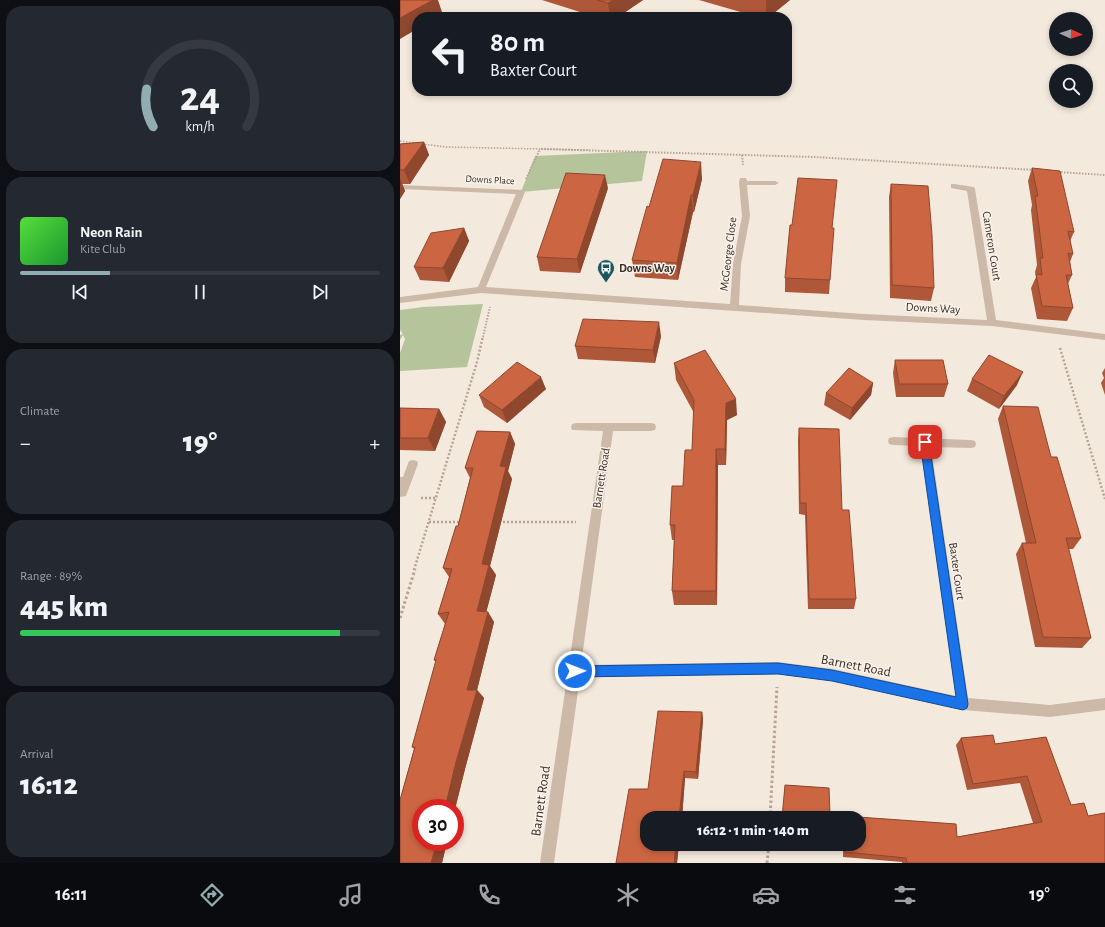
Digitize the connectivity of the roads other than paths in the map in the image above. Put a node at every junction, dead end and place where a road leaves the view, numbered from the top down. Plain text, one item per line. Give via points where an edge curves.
1 (775, 183) dead end
2 (954, 186) dead end
3 (400, 187) edge
4 (482, 290) junction
5 (400, 300) edge
6 (734, 308) junction
7 (992, 323) junction
8 (1105, 336) edge
9 (576, 427) dead end
10 (609, 427) junction
11 (651, 427) dead end
12 (893, 441) dead end
13 (925, 442) junction
14 (971, 444) dead end
15 (413, 464) dead end
16 (404, 481) edge
17 (402, 493) dead end
18 (575, 671) junction
19 (963, 704) junction
20 (1105, 704) edge
21 (547, 863) edge

1 - 6 street, McGeorge Close via 743,181 746,216 736,264
2 - 7 street, Cameron Court via 971,190
3 - 4 street, Downs Place via 521,192
4 - 5 street, Downs Way
4 - 6 street, Downs Way
6 - 7 street, Downs Way
7 - 8 street, Downs Way
9 - 10 street
10 - 11 street
10 - 18 street, Barnett Road
12 - 13 street
13 - 14 street
13 - 19 street, Baxter Court
15 - 16 street
16 - 17 street
18 - 19 street, Barnett Road via 778,668 832,675
18 - 21 street, Barnett Road
19 - 20 street, Barnett Road via 1050,711

